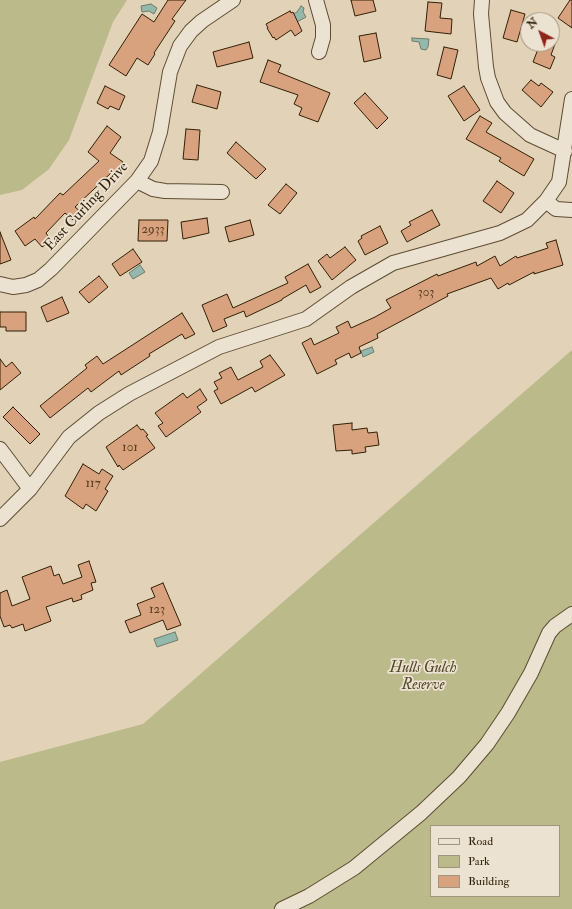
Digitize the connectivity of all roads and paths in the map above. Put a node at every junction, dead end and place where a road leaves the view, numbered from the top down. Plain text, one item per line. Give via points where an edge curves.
1 (233, 0) edge
2 (316, 0) edge
3 (482, 0) edge
4 (318, 52) dead end
5 (572, 99) edge
6 (565, 151) junction
7 (137, 181) junction
8 (222, 192) dead end
9 (546, 201) junction
10 (572, 210) edge
11 (0, 284) edge
12 (0, 449) edge
13 (30, 489) junction
14 (0, 519) edge
15 (572, 614) edge
16 (282, 909) edge

1 - 7 street, East Curling Drive via 202,21 180,46 170,72 160,132 151,161
2 - 4 street via 323,25 323,38
3 - 6 street via 486,67 497,102 505,113 530,135
5 - 6 street
6 - 9 street via 559,182
7 - 8 street via 153,189 165,191
7 - 11 street, East Curling Drive via 38,280 13,287
9 - 10 street via 556,208
9 - 13 street via 527,220 500,233 393,263 350,287 306,319 219,348 130,394 99,413 69,437
12 - 13 street
13 - 14 street
15 - 16 street via 549,633 531,673 508,713 487,744 459,777 421,813 354,868 309,896

